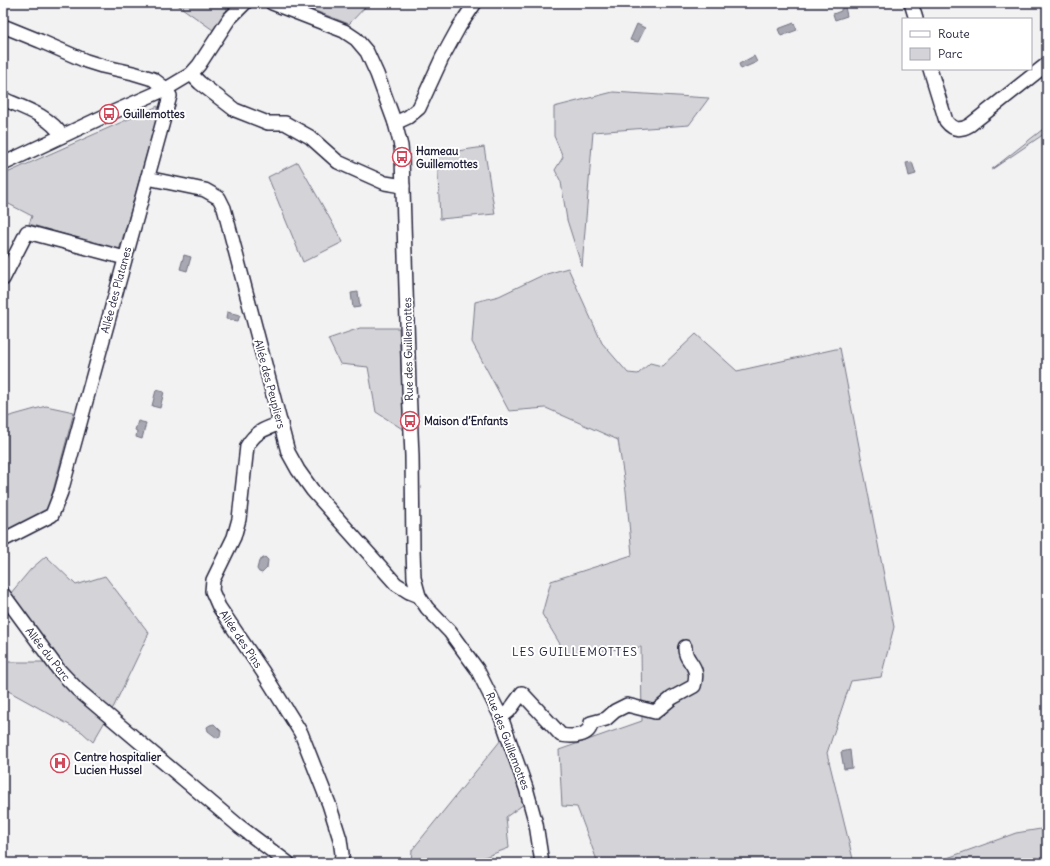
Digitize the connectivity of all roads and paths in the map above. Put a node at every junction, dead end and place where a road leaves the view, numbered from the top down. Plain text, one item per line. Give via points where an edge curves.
1 (245, 3) edge
2 (272, 3) edge
3 (476, 3) edge
4 (911, 3) edge
5 (916, 18) edge
6 (3, 26) edge
7 (1047, 64) edge
8 (930, 70) edge
9 (191, 74) junction
10 (166, 89) junction
11 (3, 99) edge
12 (395, 123) junction
13 (62, 136) junction
14 (3, 164) edge
15 (147, 178) junction
16 (403, 186) junction
17 (125, 258) junction
18 (3, 279) edge
19 (281, 424) junction
20 (3, 540) edge
21 (3, 594) edge
22 (419, 596) junction
23 (685, 647) dead end
24 (501, 717) junction
25 (288, 863) edge
26 (341, 863) edge
27 (542, 863) edge

1 - 9 street via 229,19 199,66
2 - 12 street, Rue des Guillemottes via 344,31 356,39 367,52
3 - 12 street via 442,58 419,108
4 - 5 street
6 - 10 street via 86,61 153,79
7 - 8 street via 964,129 956,129 946,121
9 - 10 street
9 - 16 street via 235,110 268,123 285,123 310,137 338,162 385,183
10 - 13 street
10 - 15 street, Allée des Platanes via 170,96
11 - 13 street via 36,114 57,128
12 - 16 street, Rue des Guillemottes via 401,146
13 - 14 street
15 - 17 street, Allée des Platanes
15 - 19 street, Allée des Peupliers via 205,190 219,198 224,208
16 - 22 street, Rue des Guillemottes via 413,564
17 - 18 street via 27,232
17 - 20 street, Allée des Platanes via 61,492 52,515
19 - 22 street, Allée des Peupliers via 292,461 304,480 396,584
19 - 26 street, Allée des Pins via 260,431 247,446 239,519 234,537 213,580 212,591 219,606 301,733 340,839
21 - 25 street, Allée du Parc via 58,670 78,690 239,826
22 - 24 street, Rue des Guillemottes via 477,669
23 - 24 street via 696,672 694,686 672,698 655,712 623,706 606,719 591,723 586,733 570,737 561,735 522,693 509,711
24 - 27 street, Rue des Guillemottes via 520,768 536,824

